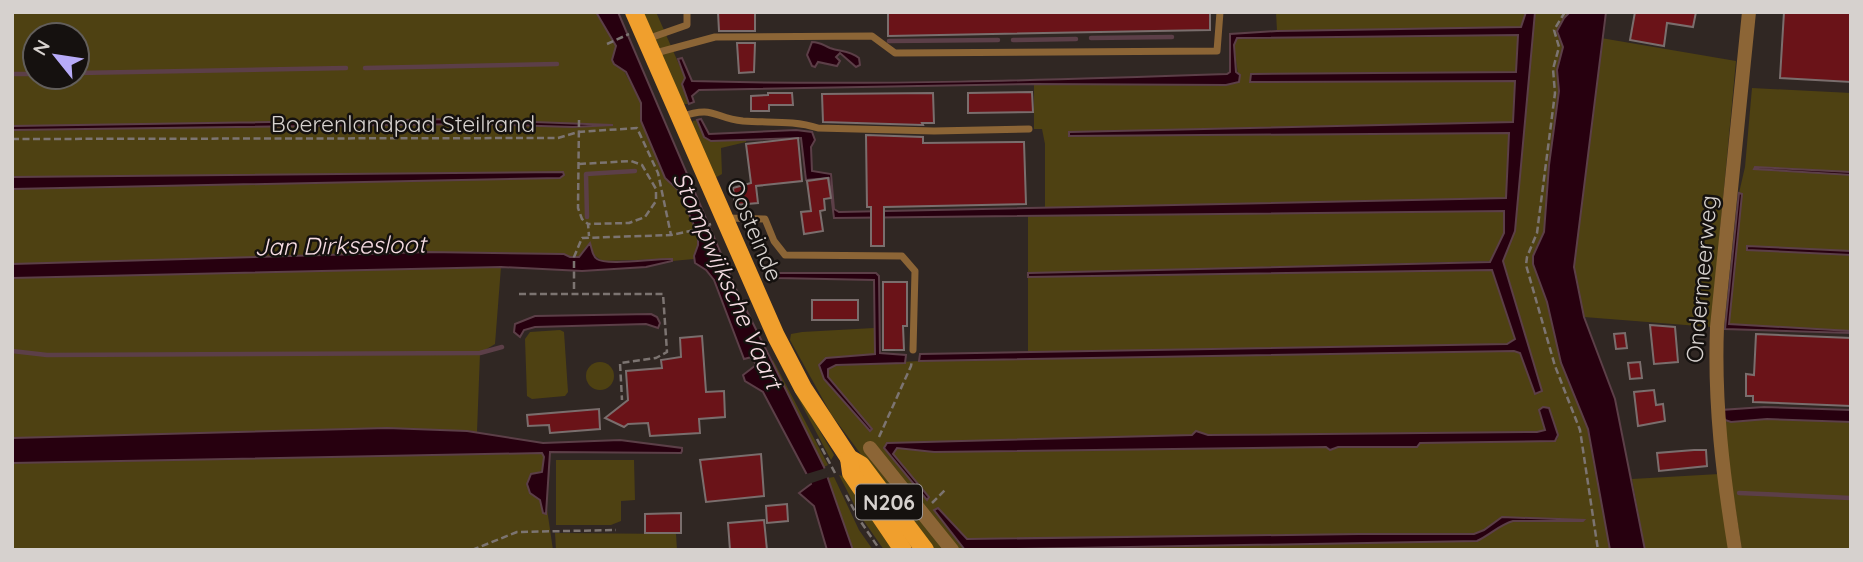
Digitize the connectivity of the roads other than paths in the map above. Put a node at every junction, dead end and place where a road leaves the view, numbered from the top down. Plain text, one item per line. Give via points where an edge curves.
1 (634, 12) edge
2 (687, 12) edge
3 (1220, 12) edge
4 (1749, 12) edge
5 (643, 42) junction
6 (679, 117) junction
7 (1029, 130) dead end
8 (718, 221) junction
9 (913, 350) road end
10 (874, 442) road end
11 (849, 458) junction
12 (903, 550) edge
13 (925, 550) edge
14 (952, 550) edge
15 (1735, 550) edge

1 - 5 main road, Oosteinde / N206
2 - 5 lane via 687,25
3 - 5 lane via 1217,51 895,53 872,36
4 - 15 street, Ondermeerweg via 1715,370
5 - 6 main road, Oosteinde / N206
6 - 7 lane via 710,111 742,121 801,122 818,128
6 - 8 main road, Oosteinde / N206
8 - 9 lane via 765,219 785,254 902,256 915,271
8 - 11 main road, Oosteinde / N206 via 782,349
10 - 14 street
11 - 12 main road, Oosteinde / N206 via 851,473
11 - 13 main road, Oosteinde / N206 via 861,465

